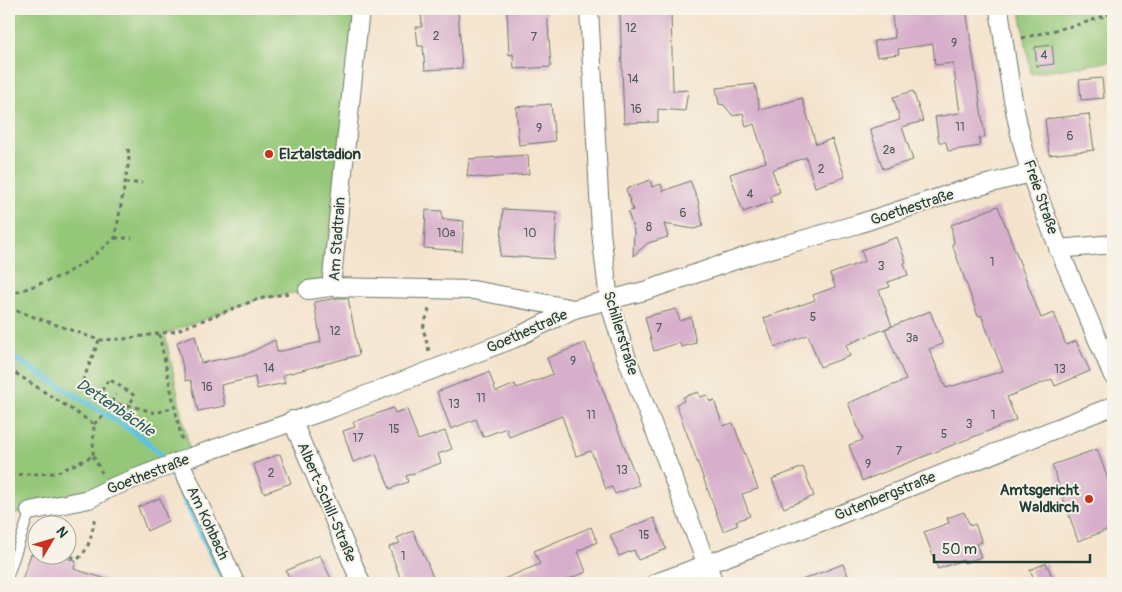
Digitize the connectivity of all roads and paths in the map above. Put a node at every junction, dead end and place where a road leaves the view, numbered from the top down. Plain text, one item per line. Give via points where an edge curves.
1 (360, 9) edge
2 (589, 9) edge
3 (999, 9) edge
4 (1102, 9) edge
5 (1113, 13) edge
6 (1102, 18) junction
7 (1005, 42) junction
8 (128, 146) dead end
9 (1031, 173) junction
10 (125, 183) junction
11 (142, 183) dead end
12 (115, 238) junction
13 (132, 238) dead end
14 (1113, 244) edge
15 (1058, 249) junction
16 (331, 287) junction
17 (435, 289) junction
18 (308, 290) joint
19 (9, 296) edge
20 (609, 301) junction
21 (9, 308) edge
22 (574, 309) junction
23 (159, 334) junction
24 (99, 340) junction
25 (9, 368) edge
26 (433, 368) junction
27 (1113, 376) edge
28 (100, 393) junction
29 (116, 395) dead end
30 (112, 402) junction
31 (128, 405) junction
32 (1113, 406) edge
33 (175, 407) junction
34 (107, 410) dead end
35 (103, 416) dead end
36 (292, 420) junction
37 (94, 424) junction
38 (183, 445) dead end
39 (172, 466) junction
40 (9, 475) edge
41 (30, 512) joint
42 (96, 514) dead end
43 (78, 559) edge
44 (706, 564) junction
45 (9, 574) edge
46 (236, 583) edge
47 (361, 583) edge
48 (656, 583) edge
49 (714, 583) edge

1 - 16 street, Am Stadtrain
2 - 20 street, Schillerstraße via 601,232
3 - 7 street, Freie Straße
4 - 6 path
5 - 6 path
6 - 7 path
7 - 9 street, Freie Straße
8 - 10 path
9 - 15 street, Freie Straße
9 - 20 street, Goethestraße via 956,192
10 - 11 path
10 - 12 path
12 - 13 path
12 - 19 path via 87,261 60,276
14 - 15 street
15 - 27 street, Freie Straße
16 - 17 street, Am Stadtrain
16 - 18 street
17 - 22 street, Am Stadtrain via 473,290
17 - 26 path via 423,328
18 - 23 path via 258,299 175,331
20 - 22 street, Goethestraße
20 - 44 street, Schillerstraße via 626,356
21 - 24 path
22 - 26 street, Goethestraße via 513,339
23 - 24 path
23 - 33 path
24 - 28 path via 82,383
25 - 37 path
26 - 36 street, Goethestraße
28 - 30 path
28 - 31 path via 109,379 135,396
29 - 30 path
30 - 31 path
30 - 34 path
31 - 33 path via 156,413
32 - 44 street, Gutenbergstraße via 834,517
33 - 38 path
35 - 37 path
36 - 39 street, Goethestraße
36 - 47 street, Albert-Schill-Straße
37 - 40 path via 93,456 56,472
39 - 41 street, Goethestraße via 80,502
39 - 46 street, Am Kohbach
41 - 45 lane
42 - 43 path via 91,539
44 - 48 street, Gutenbergstraße
44 - 49 street, Schillerstraße

